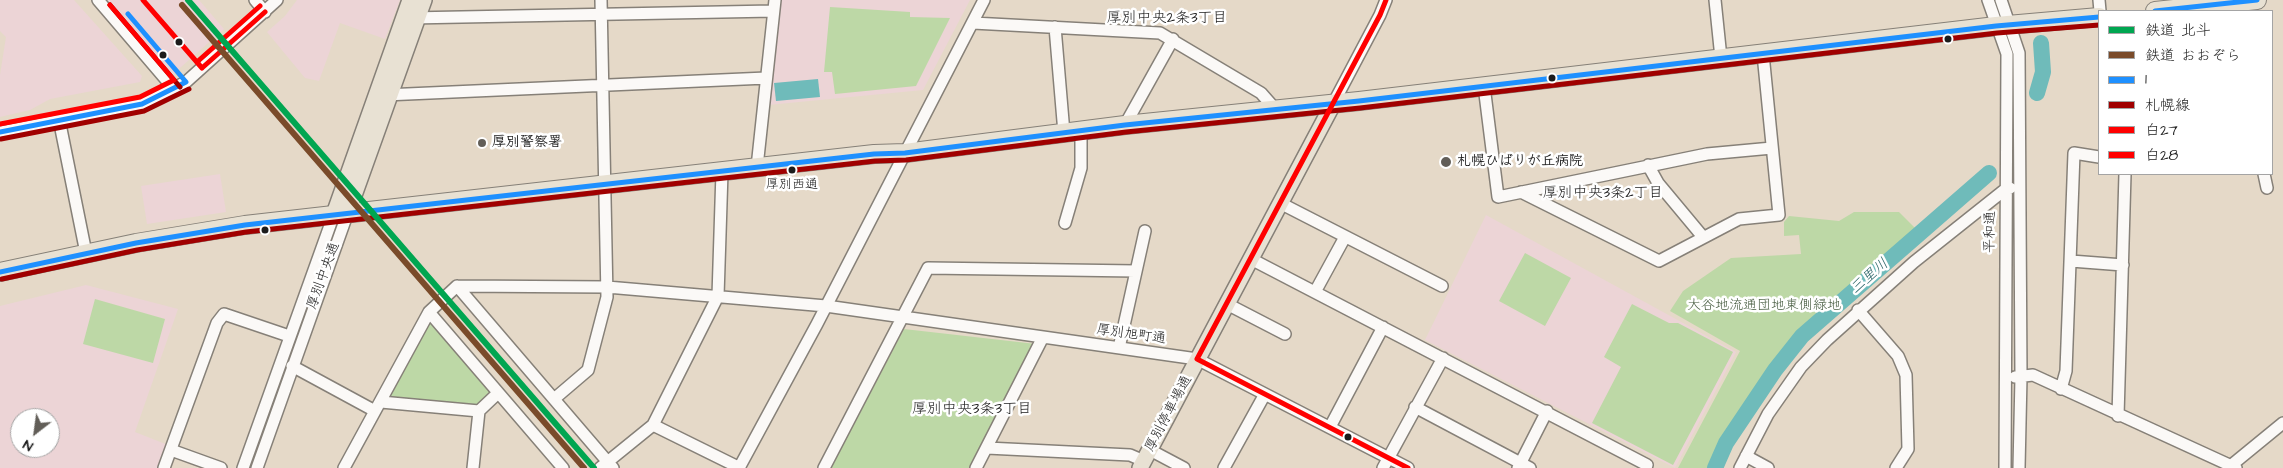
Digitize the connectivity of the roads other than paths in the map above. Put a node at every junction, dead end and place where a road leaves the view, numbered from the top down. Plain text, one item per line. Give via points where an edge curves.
1 (98, 0) edge
2 (255, 0) edge
3 (410, 0) edge
4 (424, 0) edge
5 (601, 0) edge
6 (984, 0) edge
7 (1386, 0) edge
8 (1715, 0) edge
9 (1988, 0) edge
10 (2001, 0) edge
11 (271, 4) edge
12 (2248, 4) edge
13 (774, 6) edge
14 (2168, 10) edge
15 (602, 15) junction
16 (2098, 17) edge
17 (410, 18) junction
18 (973, 23) junction
19 (2002, 25) junction
20 (1056, 28) junction
21 (1173, 39) junction
22 (1763, 54) junction
23 (1721, 58) junction
24 (766, 78) junction
25 (603, 86) junction
26 (1484, 86) junction
27 (174, 89) junction
28 (383, 95) junction
29 (1333, 104) junction
30 (1276, 110) junction
31 (59, 119) junction
32 (1125, 125) junction
33 (1081, 131) junction
34 (0, 132) edge
35 (1064, 134) junction
36 (1772, 148) junction
37 (905, 153) junction
38 (2098, 157) edge
39 (1648, 165) junction
40 (757, 167) junction
41 (722, 172) junction
42 (2125, 175) edge
43 (2264, 175) edge
44 (605, 185) junction
45 (2020, 187) junction
46 (2007, 188) junction
47 (2267, 188) dead end
48 (1521, 192) junction
49 (1280, 203) junction
50 (340, 216) junction
51 (1065, 223) dead end
52 (1146, 231) dead end
53 (1345, 237) junction
54 (1702, 237) junction
55 (86, 252) junction
56 (1251, 259) junction
57 (2071, 261) junction
58 (2122, 265) junction
59 (1136, 271) junction
60 (0, 272) edge
61 (458, 286) junction
62 (1442, 286) dead end
63 (607, 287) junction
64 (1315, 292) junction
65 (718, 296) junction
66 (1227, 304) junction
67 (826, 306) junction
68 (1858, 310) junction
69 (429, 312) junction
70 (902, 318) junction
71 (1383, 327) junction
72 (1285, 334) dead end
73 (289, 336) junction
74 (1044, 337) junction
75 (1119, 348) junction
76 (1443, 358) junction
77 (1197, 359) junction
78 (292, 366) junction
79 (2005, 377) junction
80 (2021, 377) junction
81 (2061, 389) junction
82 (498, 393) junction
83 (1265, 394) junction
84 (554, 399) junction
85 (378, 406) junction
86 (1416, 407) junction
87 (479, 411) junction
88 (1547, 411) junction
89 (2118, 416) junction
90 (2283, 423) edge
91 (653, 424) junction
92 (1330, 427) junction
93 (987, 448) junction
94 (171, 450) junction
95 (1746, 456) junction
96 (1144, 460) edge
97 (1386, 463) edge
98 (607, 466) edge
99 (1523, 466) edge
100 (2232, 467) edge
101 (164, 468) edge
102 (221, 468) edge
103 (243, 468) edge
104 (257, 468) edge
105 (344, 468) edge
106 (473, 468) edge
107 (563, 468) edge
108 (739, 468) edge
109 (824, 468) edge
110 (976, 468) edge
111 (1184, 468) edge
112 (1224, 468) edge
113 (1408, 468) edge
114 (1646, 468) edge
115 (1740, 468) edge
116 (1768, 468) edge
117 (1896, 468) edge
118 (2005, 468) edge
119 (2019, 468) edge

1 - 27 street
2 - 11 street
3 - 17 main road, 厚別中央通
4 - 17 main road, 厚別中央通
5 - 15 street
6 - 18 street
7 - 29 street
8 - 23 street
9 - 19 street, 平和通
10 - 19 street, 平和通
11 - 27 street via 202,68
12 - 14 highway
13 - 15 street
13 - 24 street
15 - 17 street
15 - 25 street
16 - 19 highway
17 - 28 main road, 厚別中央通
18 - 20 street
18 - 37 street
19 - 22 highway
19 - 45 street, 平和通 via 2019,53
19 - 46 street, 平和通 via 2007,54
20 - 21 street via 1160,33
20 - 35 street
21 - 30 street via 1261,93
21 - 32 street
22 - 23 highway
22 - 36 street
23 - 26 highway
24 - 25 street
24 - 40 street
25 - 28 street
25 - 44 street
26 - 29 highway
26 - 48 street via 1498,197
27 - 31 street via 142,104
28 - 50 main road, 厚別中央通
29 - 30 highway
29 - 49 main road, 厚別停車場通
30 - 32 highway
31 - 34 street
31 - 55 street
32 - 33 highway
33 - 35 highway
33 - 51 street via 1081,168
35 - 37 highway
36 - 39 street via 1707,154
36 - 54 street via 1779,215 1739,219
37 - 40 highway
37 - 67 street
38 - 57 street via 2074,154
39 - 48 street
39 - 54 street via 1658,183
40 - 41 highway
41 - 44 highway
41 - 65 street
42 - 58 street
43 - 47 street
44 - 50 highway
44 - 63 street
45 - 46 street
45 - 80 street, 平和通
46 - 68 street
46 - 79 street, 平和通
48 - 54 street via 1659,261
49 - 53 street
49 - 56 main road, 厚別停車場通
50 - 55 highway via 245,225
50 - 73 street, 厚別中央通
50 - 78 street, 厚別中央通
52 - 59 street
53 - 62 street
53 - 64 street
55 - 60 highway
56 - 64 street
56 - 66 main road, 厚別停車場通
57 - 58 street
57 - 81 street via 2066,371
58 - 89 street
59 - 70 street via 928,268
59 - 75 street
61 - 63 street, 厚別旭町通
61 - 69 street
61 - 84 street
63 - 65 street, 厚別旭町通
63 - 84 street via 588,370
64 - 71 street
65 - 67 street, 厚別旭町通
65 - 91 street
66 - 72 street
66 - 77 main road, 厚別停車場通
67 - 70 street, 厚別旭町通
67 - 108 street
68 - 95 street via 1801,367 1768,414
68 - 117 street via 1898,356 1906,375 1908,449
69 - 82 street
69 - 85 street
70 - 74 street, 厚別旭町通
70 - 109 street
71 - 76 street
71 - 92 street
73 - 94 street via 224,314
73 - 103 street, 厚別中央通
74 - 75 street, 厚別旭町通
74 - 93 street
75 - 77 street, 厚別旭町通
76 - 86 street
76 - 88 street
77 - 83 street, 厚別旭町通
77 - 96 main road, 厚別停車場通
78 - 85 street
78 - 104 street, 厚別中央通
79 - 80 street
79 - 118 street, 平和通
80 - 81 street via 2034,376
80 - 119 street, 平和通
81 - 89 street
82 - 87 street
82 - 107 street
83 - 92 street, 厚別旭町通
83 - 112 street
84 - 98 street
85 - 87 street
85 - 105 street
86 - 97 street
86 - 99 street
87 - 106 street
88 - 99 street
88 - 114 street via 1647,465
89 - 100 street
90 - 100 street
91 - 98 street
91 - 108 street
92 - 97 street, 厚別旭町通
93 - 96 street via 1130,455
93 - 110 street
94 - 101 street
94 - 102 street
95 - 115 street
95 - 116 street
96 - 111 street
97 - 113 street, 厚別旭町通

